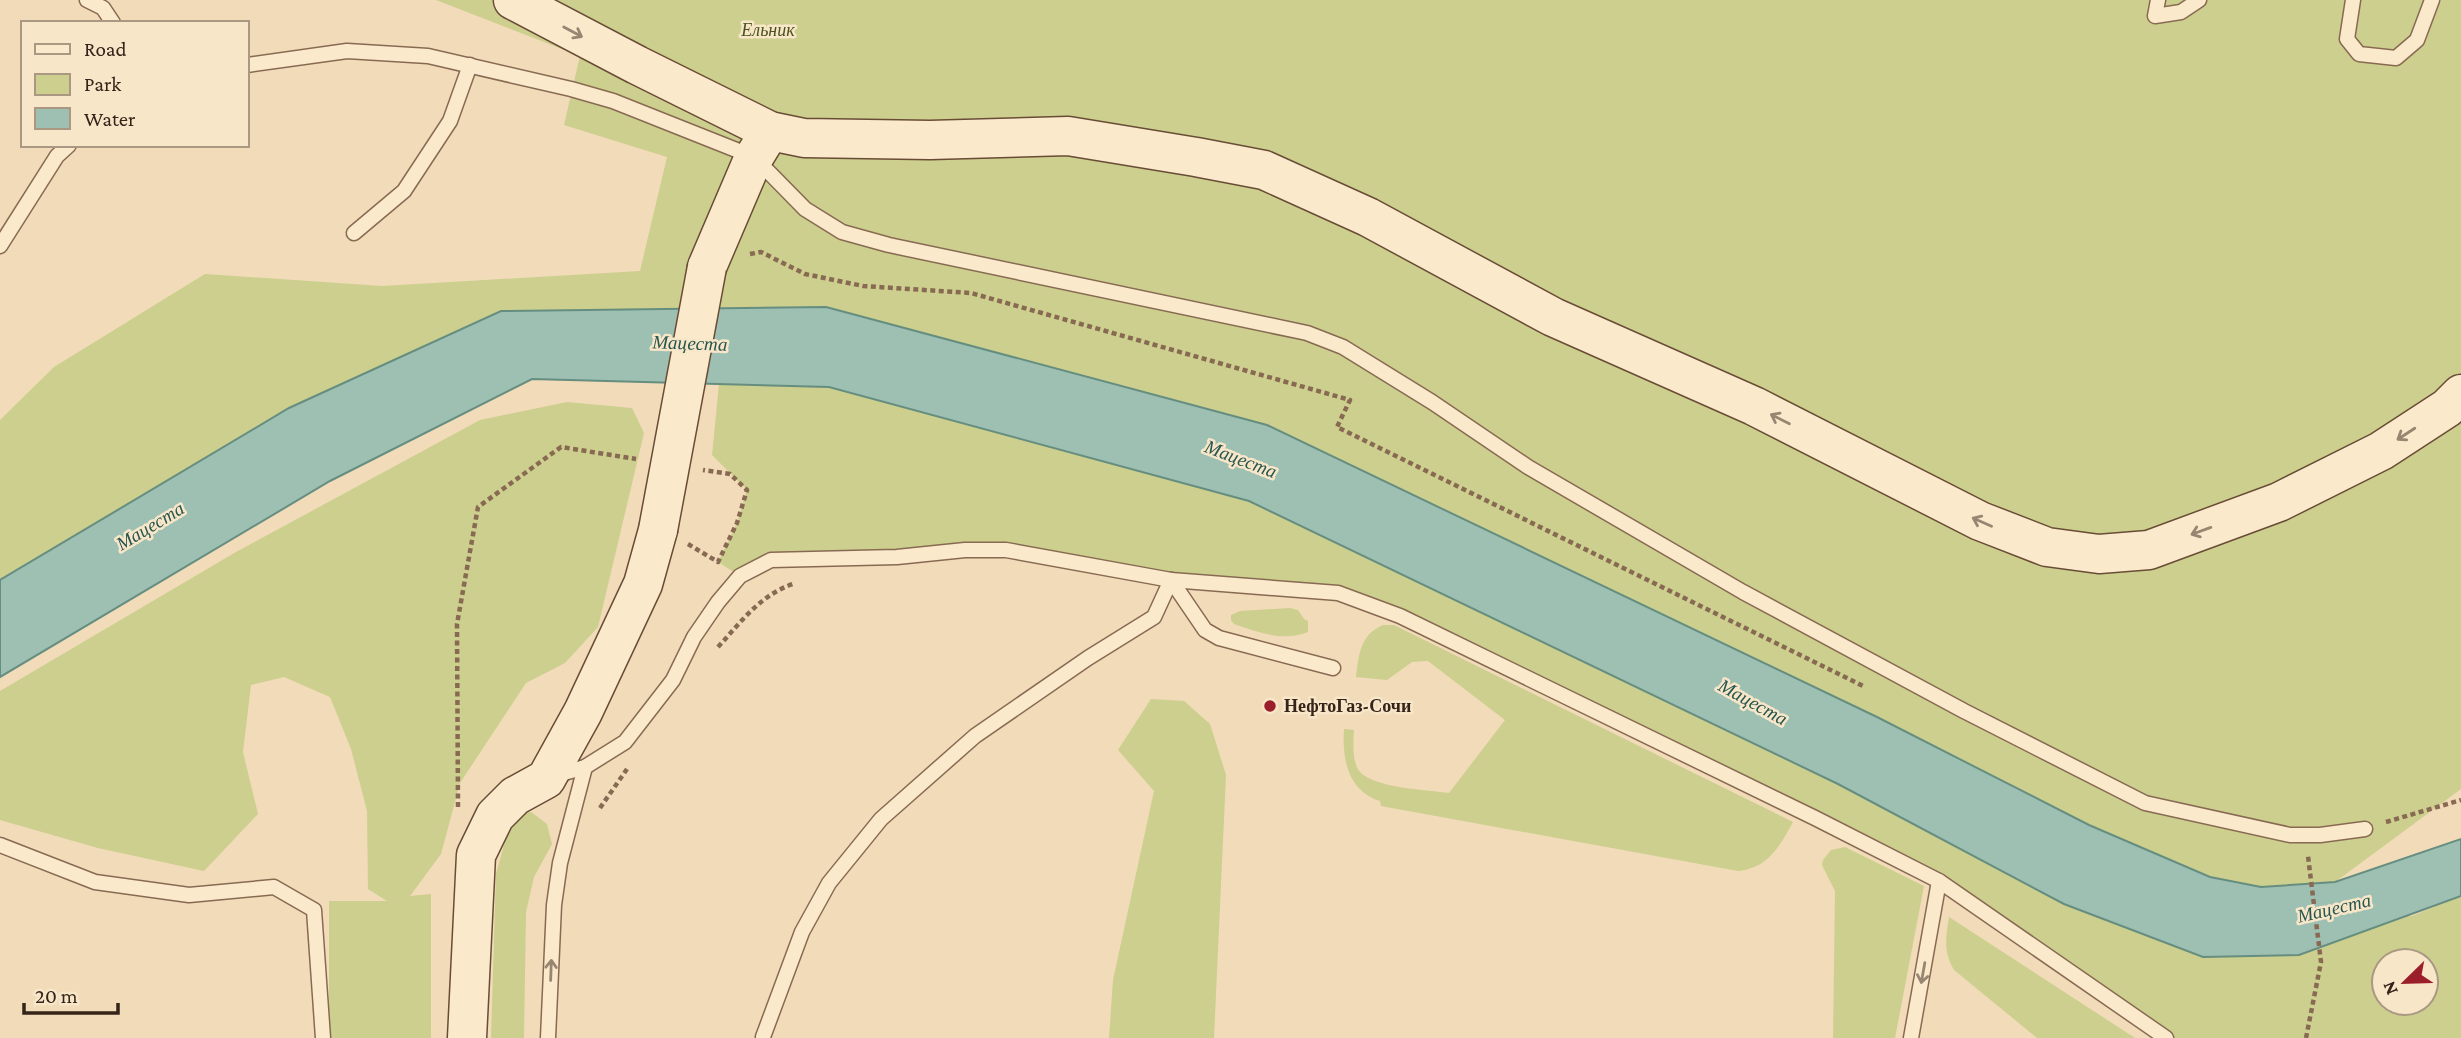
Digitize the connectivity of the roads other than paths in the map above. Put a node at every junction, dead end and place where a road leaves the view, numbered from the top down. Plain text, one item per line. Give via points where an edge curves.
1 (87, 0) edge
2 (513, 0) edge
3 (2158, 0) edge
4 (2199, 0) edge
5 (2353, 0) edge
6 (2432, 0) edge
7 (112, 21) edge
8 (248, 65) edge
9 (470, 65) junction
10 (762, 144) junction
11 (67, 147) edge
12 (354, 233) dead end
13 (0, 246) edge
14 (2461, 394) edge
15 (1171, 580) junction
16 (1333, 668) dead end
17 (585, 767) junction
18 (545, 779) junction
19 (2365, 829) road end
20 (0, 845) edge
21 (1939, 881) junction
22 (763, 1037) edge
23 (323, 1038) edge
24 (467, 1038) edge
25 (548, 1038) edge
26 (1911, 1038) edge
27 (2166, 1038) edge

1 - 7 lane via 103,8
2 -> 10 street via 637,65
3 - 4 lane via 2155,16 2181,12
5 - 6 lane via 2347,39 2359,54 2396,58 2417,40
8 - 9 lane via 347,51 428,56
9 - 10 lane
9 - 12 lane via 450,121 404,191
14 -> 10 street via 2381,451 2279,502 2150,550 2099,554 2047,547 1980,521 1754,405 1553,317 1368,217 1264,170 1068,136 804,138
10 - 18 street, bridge via 706,267 669,535 583,712
10 - 19 lane via 805,209 842,232 1307,333 1343,347 1528,467 1743,592 2145,803 2290,835
11 - 13 lane
15 - 16 lane via 1205,629 1219,638
15 - 17 lane via 1006,550 771,560 740,576 718,602 673,680 625,742
15 - 21 lane via 1338,593 1400,616
15 - 22 lane via 1154,617 975,736 881,820 829,883 802,932
17 - 18 lane
25 -> 17 lane via 554,905
18 - 24 street via 515,796 495,816 476,855
20 - 23 lane via 95,882 189,895 274,887 314,911
21 -> 26 lane
21 - 27 lane

